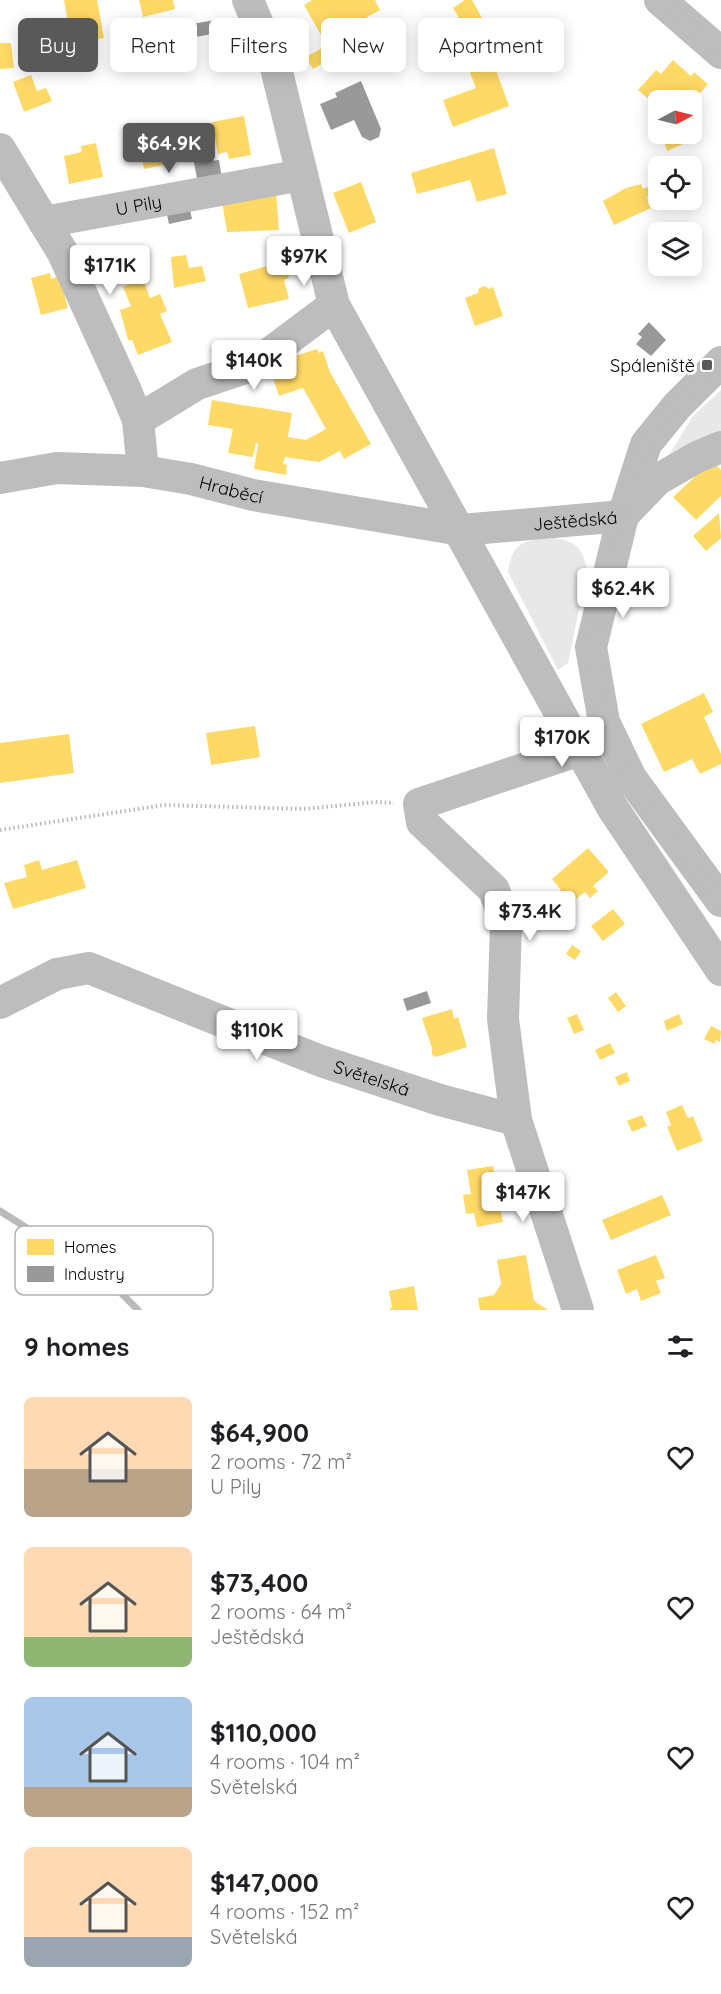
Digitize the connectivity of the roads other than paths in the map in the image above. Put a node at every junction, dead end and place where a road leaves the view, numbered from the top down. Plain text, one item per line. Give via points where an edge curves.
1 (248, 0) edge
2 (660, 0) edge
3 (716, 40) edge
4 (0, 148) edge
5 (302, 175) junction
6 (44, 222) junction
7 (334, 305) junction
8 (721, 362) edge
9 (138, 420) junction
10 (721, 447) edge
11 (143, 471) junction
12 (0, 478) edge
13 (622, 516) junction
14 (461, 530) junction
15 (580, 750) junction
16 (721, 901) edge
17 (721, 970) edge
18 (0, 1003) edge
19 (516, 1120) junction
20 (578, 1310) edge

1 - 5 street via 276,68
2 - 3 street
4 - 6 street
5 - 6 street, U Pily
5 - 7 street
6 - 9 street via 63,253
7 - 9 street via 254,365 197,384
7 - 14 street
8 - 13 street via 676,406 646,444
9 - 11 street
10 - 13 street via 657,480
11 - 12 street, Hraběcí via 57,468
11 - 14 street, Hraběcí via 253,495
13 - 14 street, Ještědská
13 - 16 street, Ještědská via 591,647 604,722 631,778
14 - 15 street
15 - 17 street via 612,807
15 - 19 street via 419,804 422,822 494,890 506,924 503,1019
18 - 19 street, Světelská via 57,974 89,968 321,1061
19 - 20 street

